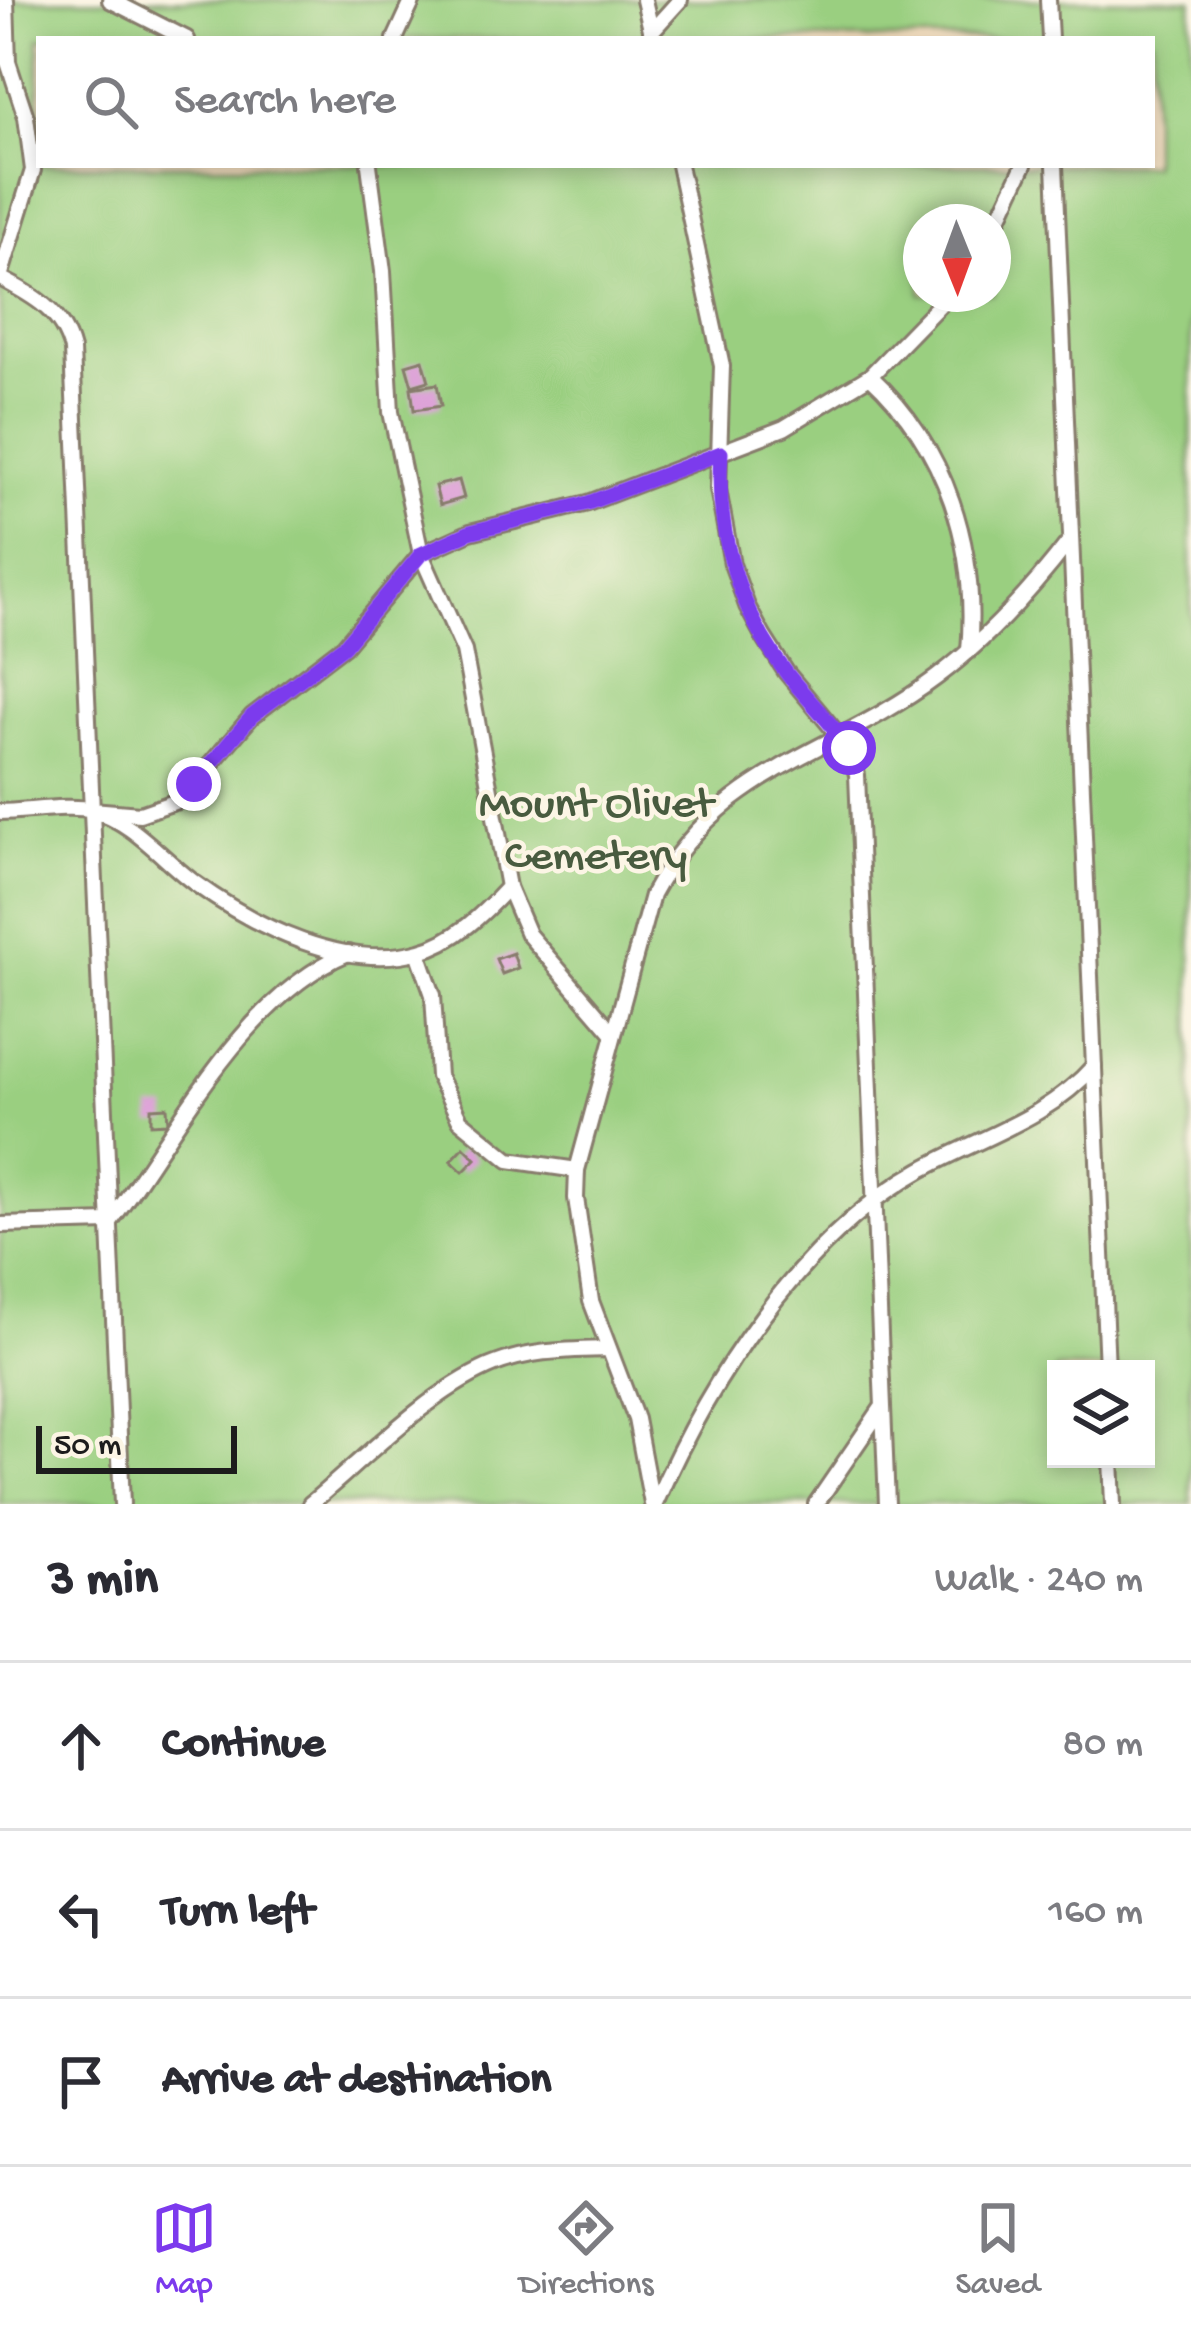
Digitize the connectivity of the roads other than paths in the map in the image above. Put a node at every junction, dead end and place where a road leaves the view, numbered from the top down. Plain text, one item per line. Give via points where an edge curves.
1 (6, 0) edge
2 (110, 0) edge
3 (413, 0) edge
4 (644, 0) edge
5 (680, 0) edge
6 (1048, 0) edge
7 (652, 35) edge
8 (182, 36) edge
9 (396, 36) edge
10 (1050, 36) edge
11 (680, 168) edge
12 (1023, 168) edge
13 (1055, 168) edge
14 (370, 172) edge
15 (1006, 204) edge
16 (0, 278) edge
17 (933, 312) edge
18 (871, 376) junction
19 (721, 453) junction
20 (1071, 539) junction
21 (421, 554) junction
22 (969, 651) junction
23 (841, 736) junction
24 (92, 809) junction
25 (0, 812) edge
26 (508, 887) junction
27 (418, 952) junction
28 (348, 953) junction
29 (613, 1034) junction
30 (1094, 1066) junction
31 (577, 1170) junction
32 (874, 1199) junction
33 (110, 1222) junction
34 (0, 1225) edge
35 (608, 1349) junction
36 (1107, 1360) edge
37 (882, 1407) junction
38 (1111, 1468) edge
39 (122, 1504) edge
40 (310, 1504) edge
41 (653, 1504) edge
42 (816, 1504) edge
43 (887, 1504) edge
44 (1113, 1504) edge

1 - 16 lane via 8,62 33,170
2 - 8 lane
3 - 9 lane
4 - 7 lane
5 - 7 lane
6 - 10 lane
11 - 19 lane via 722,366
12 - 15 lane
13 - 20 lane
14 - 21 lane via 392,412
16 - 24 lane via 61,320 72,350
17 - 18 lane
18 - 19 lane via 784,428
18 - 22 lane via 939,462 967,559
19 - 21 lane
19 - 23 lane via 722,515 747,606 785,672
20 - 22 lane
20 - 30 lane
21 - 24 lane via 344,646 252,716 180,800 140,814
21 - 26 lane via 464,651
22 - 23 lane
23 - 29 lane via 766,773 673,856 652,895
23 - 32 lane via 857,775
24 - 25 lane
24 - 28 lane via 150,842 231,908
24 - 33 lane
26 - 27 lane via 467,927
26 - 29 lane via 528,934
27 - 28 lane
27 - 31 lane via 433,995 438,1076 460,1120 509,1160
28 - 33 lane via 292,986 223,1061
29 - 31 lane
30 - 32 lane via 1037,1115
30 - 36 lane
31 - 35 lane via 591,1301
32 - 37 lane
32 - 41 lane via 823,1247 726,1365
33 - 34 lane
33 - 39 lane
35 - 40 lane via 491,1365 429,1405
35 - 41 lane via 636,1419
37 - 42 lane
37 - 43 lane
38 - 44 lane

